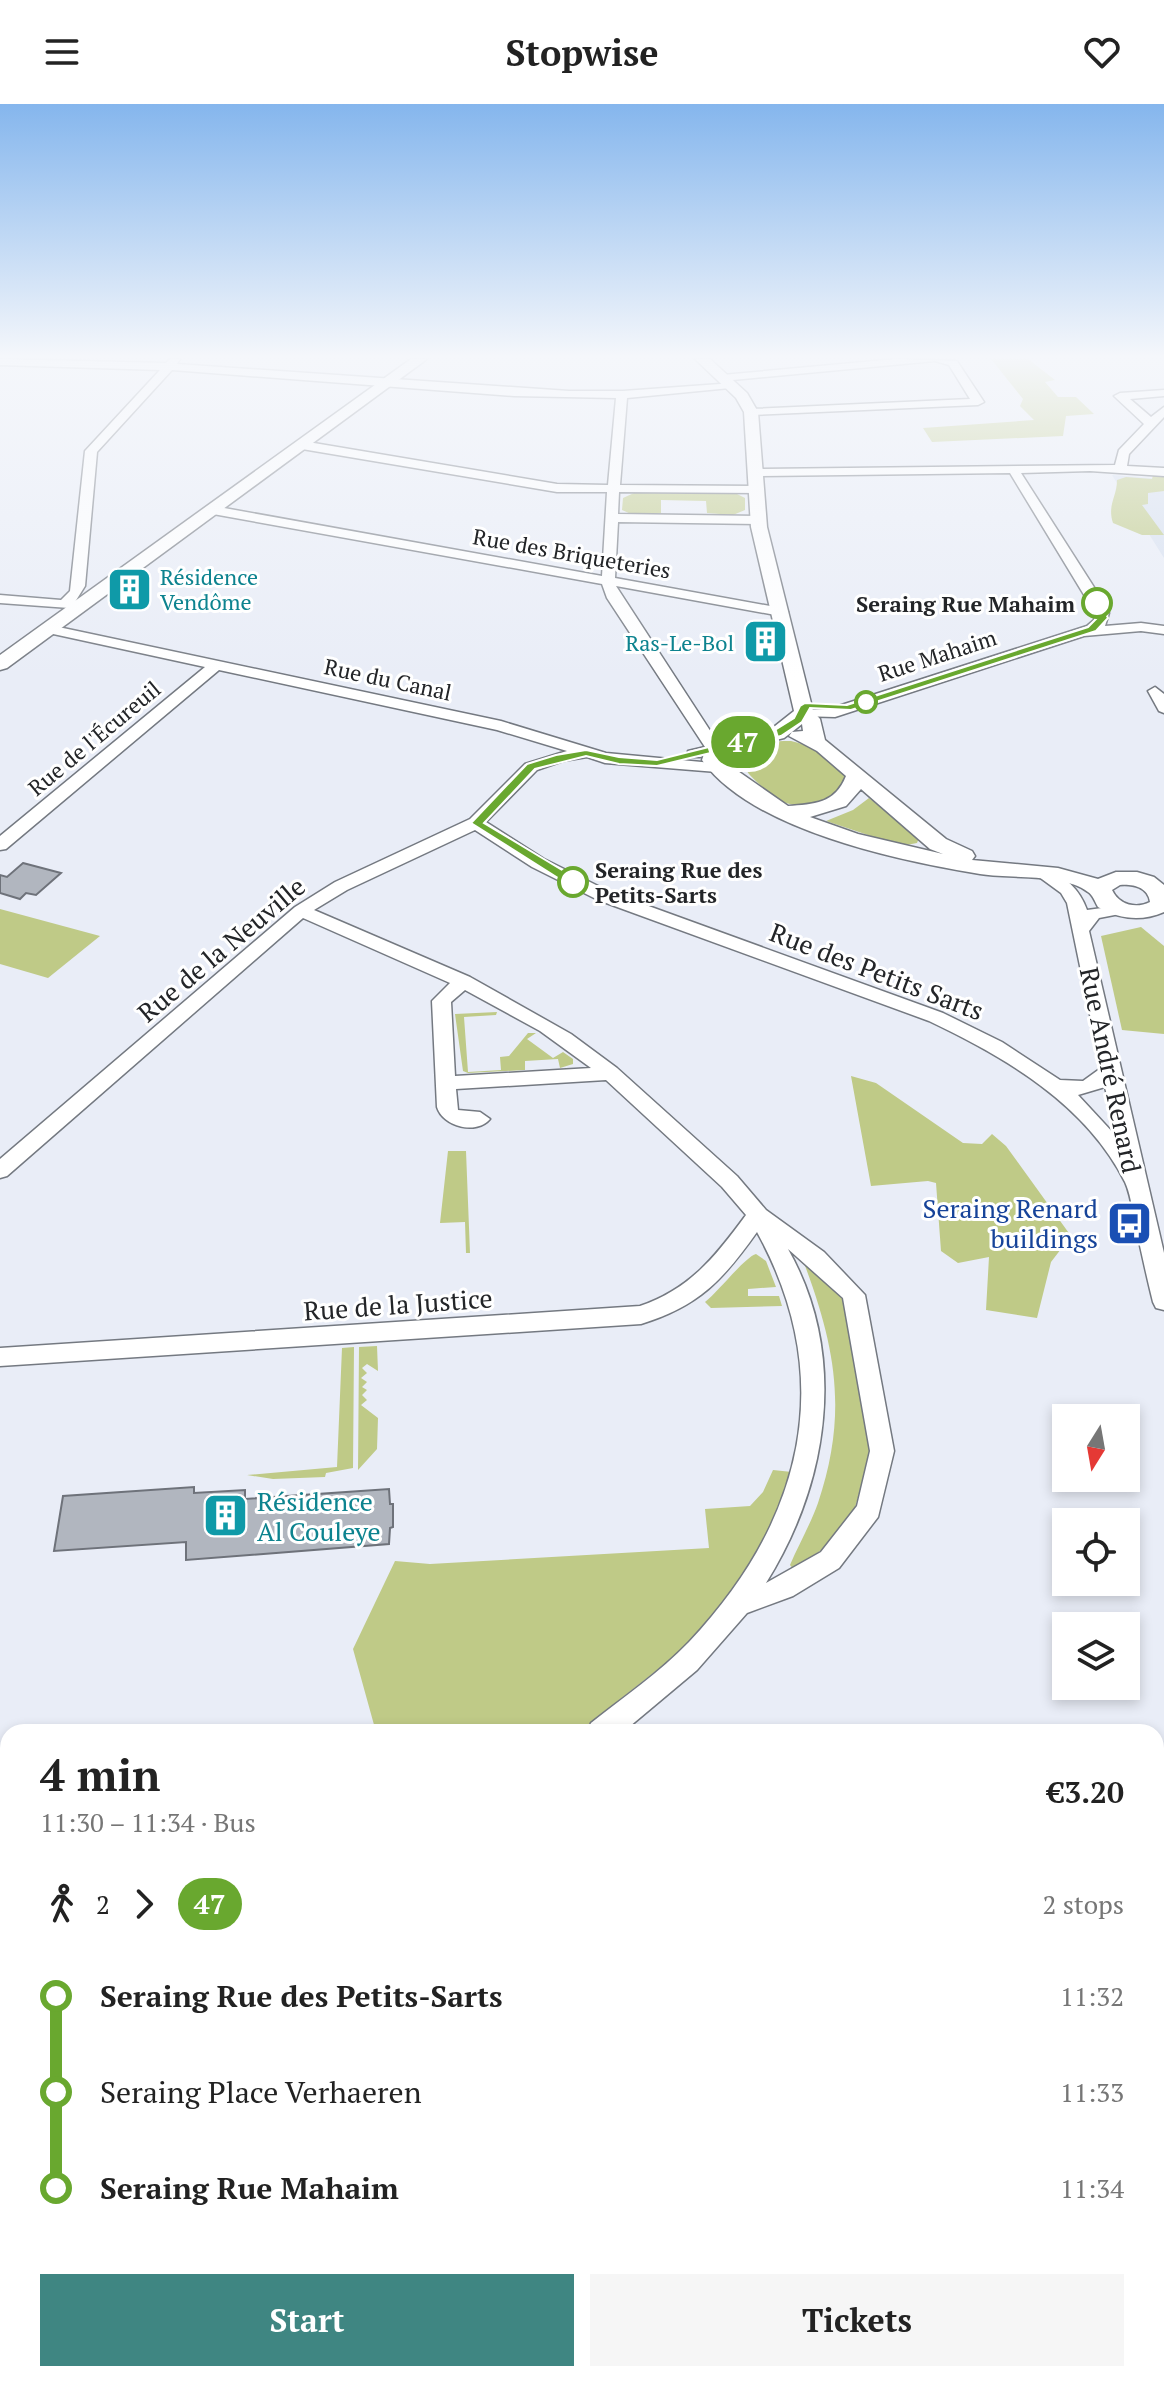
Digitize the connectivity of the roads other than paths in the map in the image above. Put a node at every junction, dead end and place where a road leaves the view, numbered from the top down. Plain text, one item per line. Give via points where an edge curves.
1 (90, 465) edge
2 (274, 465) edge
3 (422, 465) edge
4 (615, 465) edge
5 (755, 465) edge
6 (1116, 465) edge
7 (1115, 468) junction
8 (1013, 469) junction
9 (756, 472) junction
10 (1164, 472) edge
11 (756, 490) junction
12 (613, 493) junction
13 (213, 510) junction
14 (612, 518) junction
15 (758, 520) junction
16 (608, 583) junction
17 (78, 586) junction
18 (105, 589) junction
19 (0, 599) edge
20 (73, 604) junction
21 (781, 612) junction
22 (1103, 615) junction
23 (1141, 627) junction
24 (49, 629) junction
25 (1164, 630) edge
26 (1084, 632) junction
27 (0, 664) edge
28 (216, 665) junction
29 (1155, 691) dead end
30 (847, 708) junction
31 (1164, 708) edge
32 (808, 715) junction
33 (530, 735) junction
34 (586, 753) junction
35 (715, 758) junction
36 (531, 767) junction
37 (856, 777) junction
38 (784, 813) junction
39 (476, 823) junction
40 (0, 845) edge
41 (999, 866) junction
42 (1044, 874) junction
43 (1160, 894) edge
44 (1112, 897) junction
45 (301, 911) junction
46 (1080, 924) junction
47 (1164, 931) edge
48 (463, 981) junction
49 (1111, 1069) junction
50 (610, 1073) junction
51 (446, 1083) junction
52 (1056, 1086) junction
53 (480, 1119) dead end
54 (0, 1171) edge
55 (1134, 1179) junction
56 (758, 1215) junction
57 (1164, 1302) edge
58 (0, 1357) edge
59 (735, 1606) junction
60 (611, 1724) edge

1 - 17 street
2 - 13 street
3 - 12 street
4 - 12 street
5 - 9 street
6 - 7 street
7 - 8 street
7 - 10 street
8 - 9 street
8 - 22 street
9 - 11 street
11 - 12 street
11 - 15 street
12 - 14 street
13 - 16 street, Rue des Briqueteries
13 - 18 street
14 - 15 street
14 - 16 street
15 - 21 street
16 - 21 street, Rue des Briqueteries
16 - 35 street
17 - 18 street
17 - 20 street
18 - 20 street
19 - 20 street
20 - 24 street
21 - 32 street
22 - 23 street, Rue Mahaim
22 - 26 street, Rue Mahaim via 1097,626
23 - 25 street, Rue Mahaim
23 - 26 street, Rue Mahaim
24 - 27 street
24 - 28 street, Rue du Canal
26 - 30 street, Rue Mahaim
28 - 33 street, Rue du Canal
28 - 40 street, Rue de l'Écureuil
29 - 31 street
30 - 32 street
30 - 32 street, Rue Mahaim
32 - 35 street via 777,734
32 - 37 street
33 - 34 street, Rue du Canal
33 - 36 street
34 - 35 street, Rue du Canal via 657,763
34 - 36 street, Rue de la Neuville
35 - 38 street
36 - 39 street, Rue de la Neuville
37 - 38 street via 851,793 837,804
37 - 41 street via 947,849
38 - 41 street via 896,851
39 - 45 street, Rue de la Neuville via 341,886
39 - 52 street, Rue des Petits Sarts via 580,886 936,1017
41 - 42 street
41 - 44 street
42 - 44 street via 1073,877
42 - 46 street, Rue André Renard via 1073,892
43 - 44 street via 1149,911
43 - 44 street via 1125,878
44 - 46 street, Rue André Renard
44 - 47 street
45 - 48 street
45 - 54 street, Rue de la Neuville
46 - 49 street, Rue André Renard
48 - 50 street via 548,1027
48 - 51 street via 441,1001
49 - 52 street via 1093,1086
49 - 55 street, Rue André Renard
50 - 51 street
50 - 56 street
51 - 53 street via 452,1117
52 - 55 street, Rue des Petits Sarts via 1094,1120
55 - 57 street, Rue André Renard
56 - 58 street, Rue de la Justice via 707,1282 666,1308 641,1315
56 - 59 street via 785,1264 804,1318 814,1365 815,1415 793,1507
56 - 59 street via 816,1258 854,1295 882,1451 869,1510 830,1560 784,1588
59 - 60 street via 680,1668

